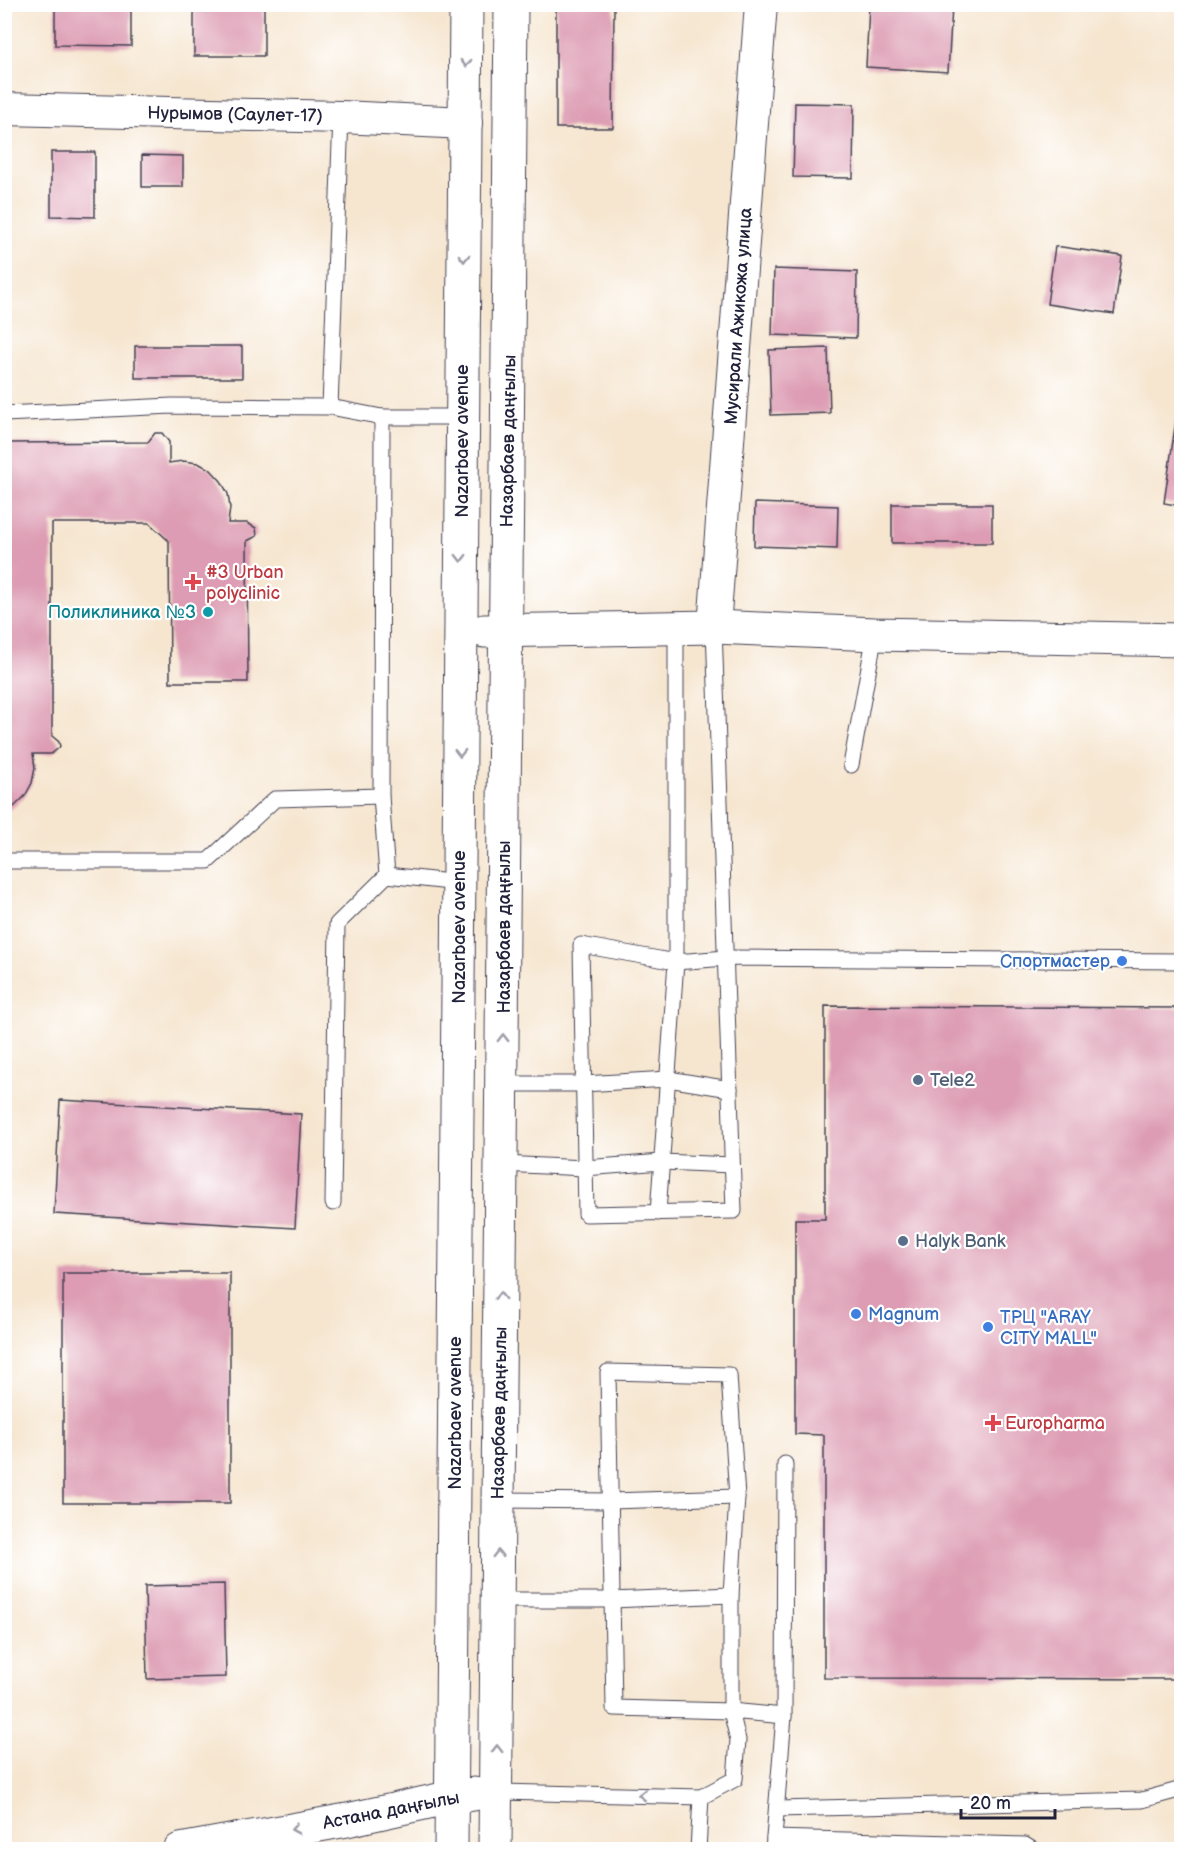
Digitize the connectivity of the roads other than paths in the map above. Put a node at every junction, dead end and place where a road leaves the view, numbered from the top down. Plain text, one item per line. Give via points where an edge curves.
1 (466, 4) edge
2 (512, 4) edge
3 (761, 4) edge
4 (4, 109) edge
5 (341, 117) junction
6 (466, 123) junction
7 (330, 407) junction
8 (4, 414) edge
9 (382, 417) junction
10 (462, 417) junction
11 (714, 627) junction
12 (676, 628) junction
13 (506, 631) junction
14 (461, 632) junction
15 (875, 634) junction
16 (1182, 640) edge
17 (851, 765) dead end
18 (381, 796) junction
19 (4, 861) edge
20 (387, 875) junction
21 (459, 882) junction
22 (726, 958) junction
23 (1182, 961) edge
24 (676, 962) junction
25 (668, 1079) junction
26 (502, 1084) junction
27 (583, 1084) junction
28 (730, 1089) junction
29 (662, 1162) junction
30 (502, 1164) junction
31 (732, 1165) junction
32 (585, 1168) junction
33 (333, 1203) dead end
34 (658, 1213) junction
35 (785, 1464) dead end
36 (737, 1497) junction
37 (499, 1500) junction
38 (611, 1501) junction
39 (730, 1595) junction
40 (498, 1600) junction
41 (612, 1600) junction
42 (731, 1711) junction
43 (784, 1716) junction
44 (1182, 1789) edge
45 (496, 1792) junction
46 (452, 1797) junction
47 (701, 1797) junction
48 (777, 1809) junction
49 (774, 1844) edge
50 (180, 1850) edge
51 (451, 1850) edge
52 (495, 1850) edge
53 (698, 1850) edge
54 (1033, 1850) edge

1 -> 6 main road, Nazarbaev avenue
2 - 13 main road, Назарбаев даңғылы
3 - 11 street, Мусирали Ажикожа улица
4 - 5 street, Нурымов (Саулет-17)
5 - 6 street, Нурымов (Саулет-17)
5 - 7 lane
6 -> 10 main road, Nazarbaev avenue
7 - 8 lane via 172,406
7 - 9 lane
9 - 10 lane
9 - 18 lane
10 -> 14 main road, Nazarbaev avenue
11 - 12 main road
11 - 15 main road
11 - 22 lane
12 - 13 main road
12 - 24 lane
13 - 14 main road
26 -> 13 main road, Назарбаев даңғылы
14 -> 21 main road, Nazarbaev avenue
15 - 16 main road
15 - 17 lane
18 - 19 lane via 274,799 208,861
18 - 20 lane
20 - 21 lane
20 - 33 lane via 337,924
21 - 46 main road, Nazarbaev avenue
22 - 23 lane
22 - 24 lane
22 - 28 lane
24 - 25 lane
24 - 27 lane via 580,945
25 - 27 lane
25 - 28 lane
25 - 29 lane
26 - 27 lane
26 - 30 main road, Назарбаев даңғылы
27 - 32 lane
28 - 31 lane
29 - 31 lane
29 - 32 lane
29 - 34 lane
30 - 32 lane
37 -> 30 main road, Назарбаев даңғылы
31 - 34 lane via 734,1211
32 - 34 lane via 586,1214
35 - 43 lane
36 - 38 lane
36 - 38 lane via 729,1375 608,1372
36 - 39 lane
37 - 38 lane
40 -> 37 main road, Назарбаев даңғылы
38 - 41 lane
39 - 41 lane
39 - 42 lane
40 - 41 lane
45 -> 40 main road, Назарбаев даңғылы
41 - 42 lane via 614,1708
42 - 43 lane
42 - 47 lane via 738,1740 735,1779
43 - 48 lane
44 - 48 lane via 1142,1800
45 - 46 main road, Астана даңғылы
47 -> 45 lane
45 - 52 main road, Назарбаев даңғылы
46 -> 50 main road, Астана даңғылы
46 - 51 main road, Nazarbaev avenue
47 - 53 lane
48 - 49 lane
49 - 54 lane via 1025,1845

